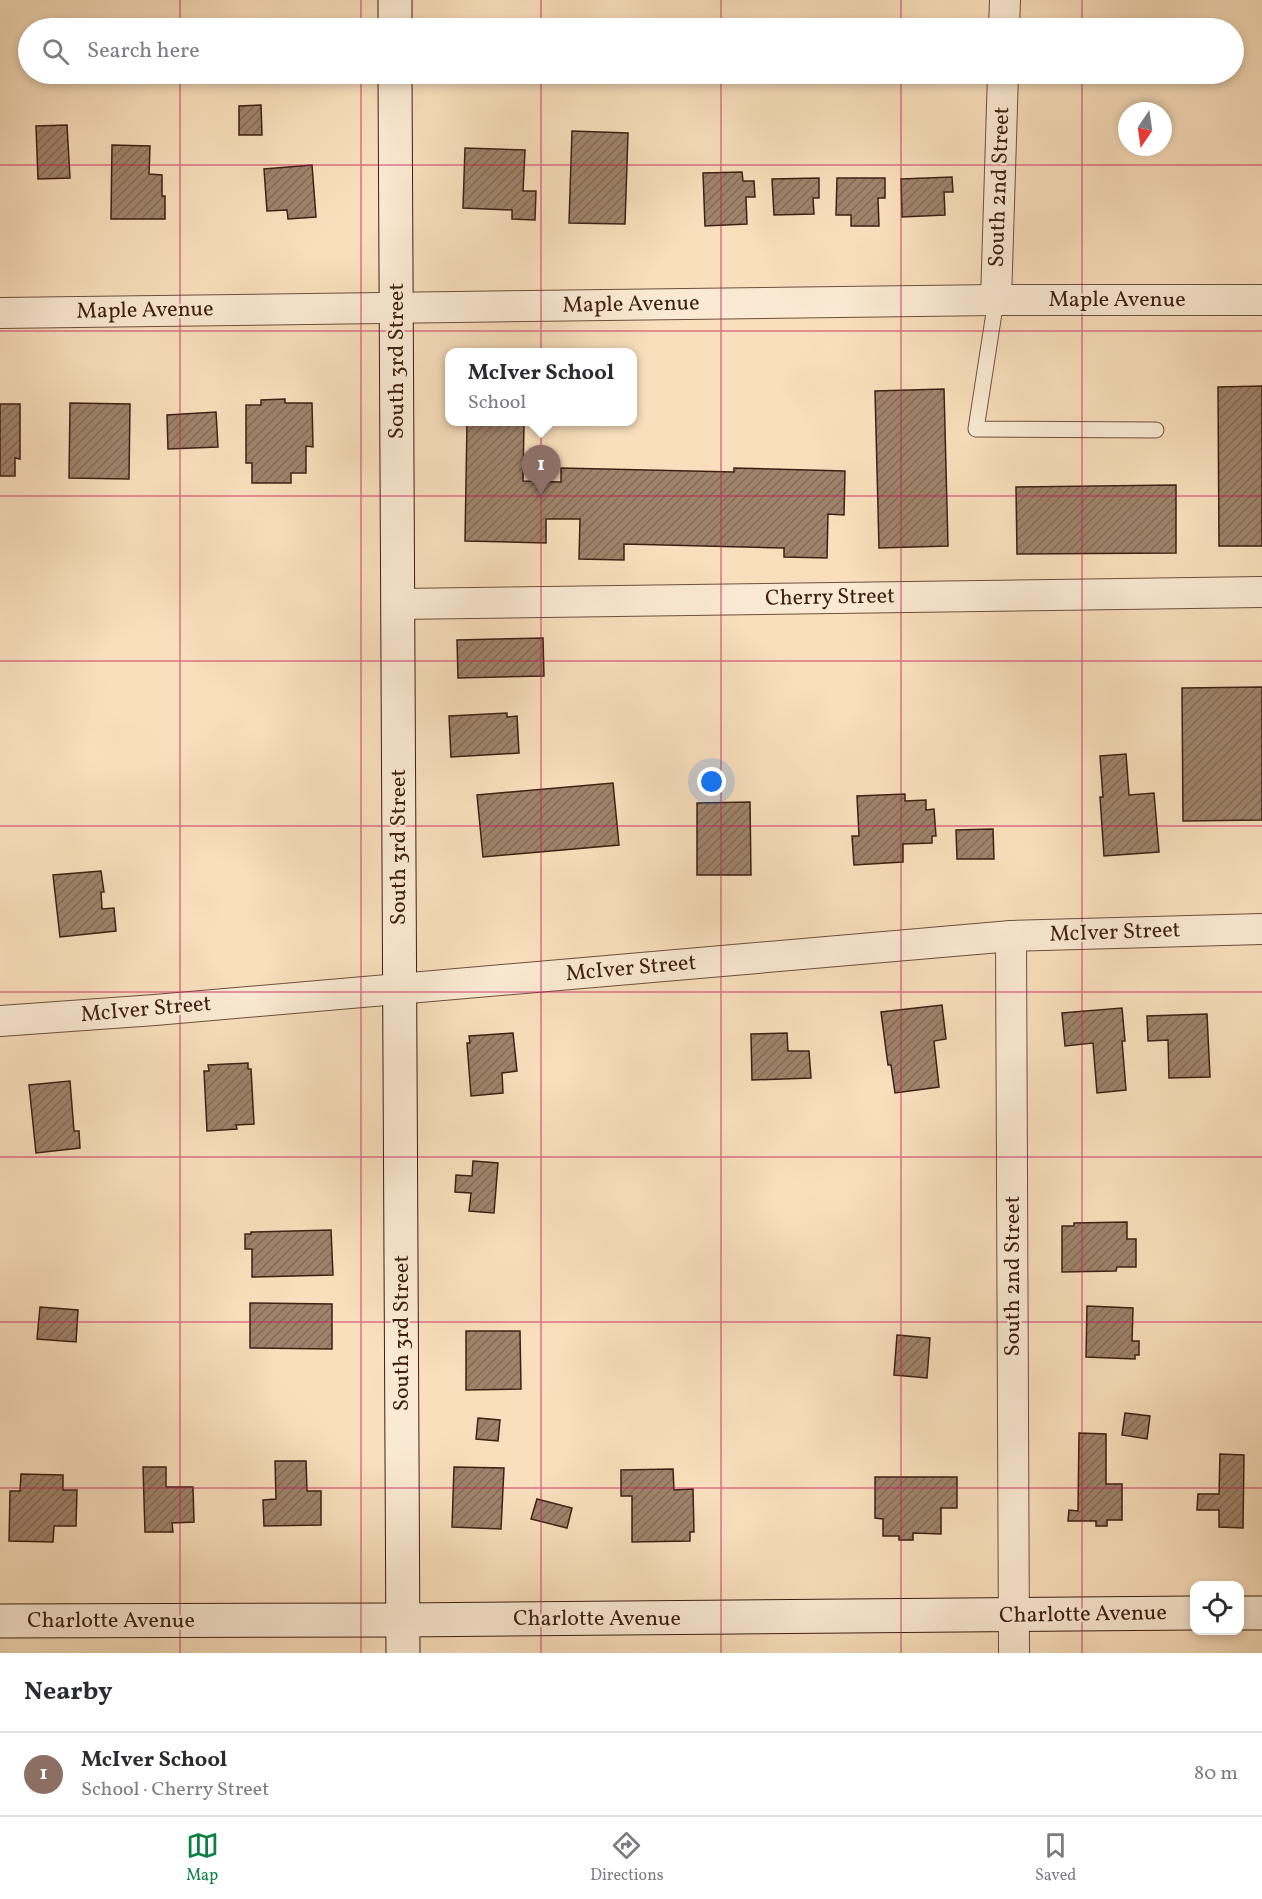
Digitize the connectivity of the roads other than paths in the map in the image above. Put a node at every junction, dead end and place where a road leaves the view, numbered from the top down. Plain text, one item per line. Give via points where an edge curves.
1 (394, 0) edge
2 (1005, 0) edge
3 (395, 18) edge
4 (1004, 18) edge
5 (395, 84) edge
6 (1003, 84) edge
7 (996, 300) junction
8 (1262, 300) edge
9 (397, 308) junction
10 (0, 313) edge
11 (1156, 430) dead end
12 (1262, 592) edge
13 (398, 604) junction
14 (1262, 929) edge
15 (1011, 936) junction
16 (400, 988) junction
17 (0, 1021) edge
18 (1262, 1612) edge
19 (1190, 1613) edge
20 (1244, 1613) edge
21 (1014, 1616) junction
22 (403, 1620) junction
23 (0, 1621) edge
24 (403, 1653) edge
25 (1014, 1653) edge

1 - 3 street
2 - 4 street
5 - 9 street, South 3rd Street
6 - 7 street, South 2nd Street
7 - 8 street, Maple Avenue
7 - 9 street, Maple Avenue
7 - 11 lane via 976,429
9 - 10 street, Maple Avenue
9 - 13 street, South 3rd Street
12 - 13 street, Cherry Street
13 - 16 street, South 3rd Street
14 - 15 street, McIver Street
15 - 16 street, McIver Street
15 - 21 street, South 2nd Street
16 - 17 street, McIver Street
16 - 22 street, South 3rd Street
18 - 20 street
19 - 21 street, Charlotte Avenue
21 - 22 street, Charlotte Avenue
21 - 25 street, South 2nd Street
22 - 23 street, Charlotte Avenue
22 - 24 street, South 3rd Street

